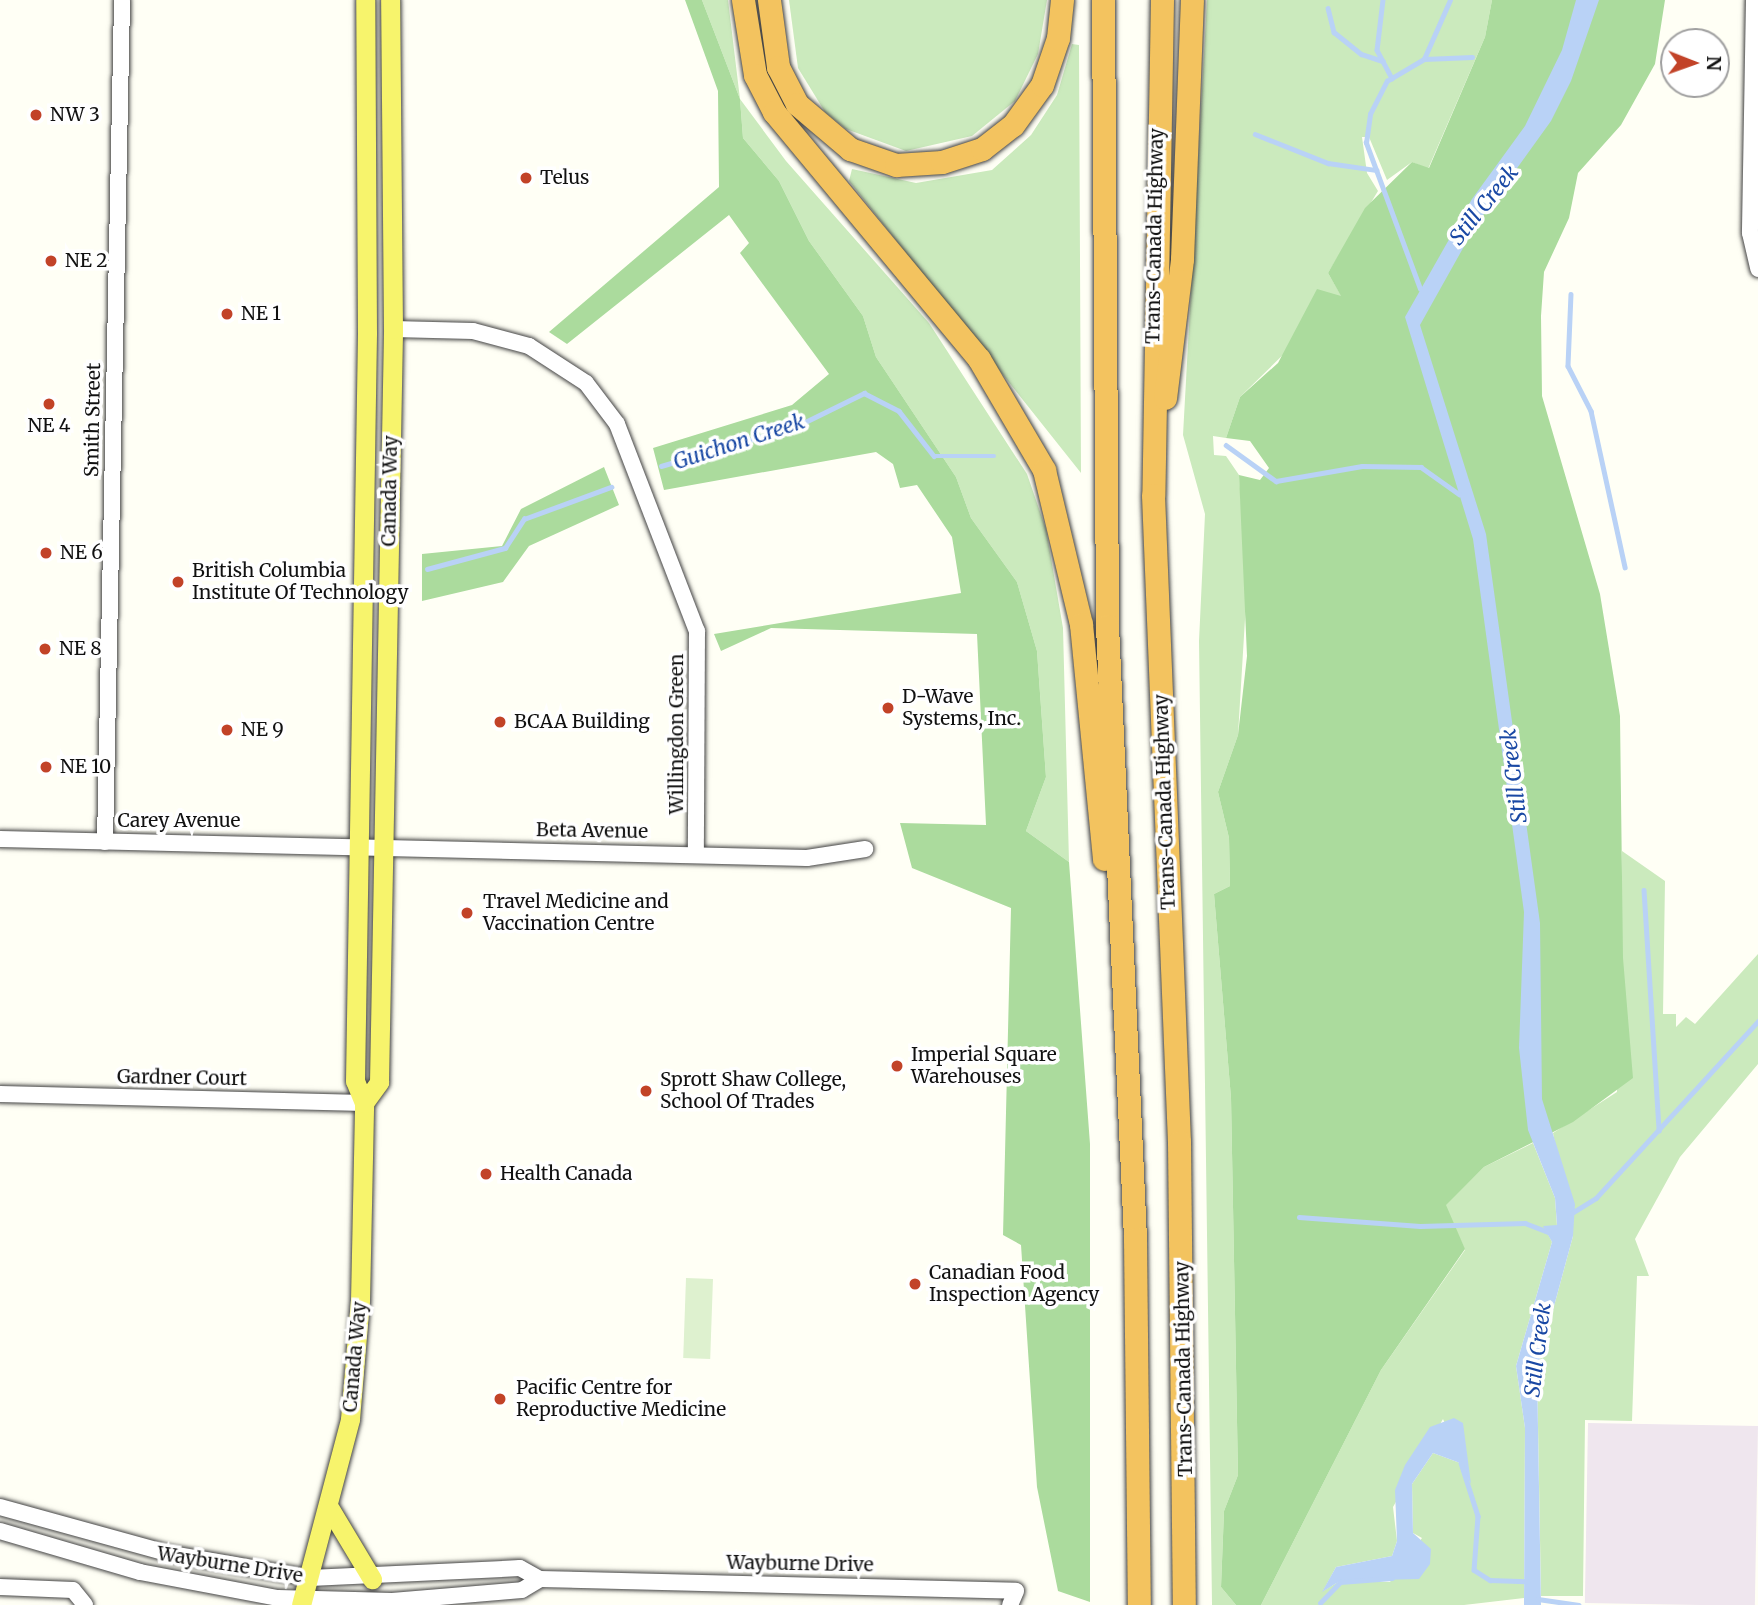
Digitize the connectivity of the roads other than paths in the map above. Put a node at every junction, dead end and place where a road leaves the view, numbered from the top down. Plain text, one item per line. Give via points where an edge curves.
1 (122, 0) edge
2 (365, 0) edge
3 (390, 0) edge
4 (743, 0) edge
5 (769, 0) edge
6 (1062, 0) edge
7 (1103, 0) edge
8 (1162, 0) edge
9 (1192, 0) edge
10 (1754, 0) edge
11 (1758, 269) edge
12 (393, 329) junction
13 (1153, 495) junction
14 (0, 839) edge
15 (105, 842) junction
16 (358, 846) junction
17 (383, 846) junction
18 (865, 849) dead end
19 (696, 855) junction
20 (1122, 980) junction
21 (0, 1094) edge
22 (364, 1103) junction
23 (0, 1507) edge
24 (330, 1509) junction
25 (0, 1531) edge
26 (310, 1578) junction
27 (540, 1578) junction
28 (372, 1579) junction
29 (0, 1587) edge
30 (1013, 1598) edge
31 (83, 1600) edge
32 (302, 1602) edge
33 (1139, 1605) edge
34 (1184, 1605) edge

1 - 15 street, Smith Street
2 - 16 main road, Canada Way
3 - 12 main road, Canada Way
4 - 20 highway via 755,75 774,112 979,359 1044,470 1081,624 1098,823
5 - 6 highway via 778,68 797,104 850,149 896,165 942,162 982,149 1013,125 1042,85 1058,38
7 - 20 highway via 1100,312
8 - 13 highway, Trans-Canada Highway
9 - 13 highway via 1182,259
10 - 11 street via 1750,233
12 - 17 main road, Canada Way
12 - 19 street, Willingdon Green via 488,333 529,346 586,383 617,424 697,631
13 - 34 highway, Trans-Canada Highway via 1179,1142
14 - 15 street, Carey Avenue
15 - 16 street, Carey Avenue
16 - 17 street, Beta Avenue
16 - 22 main road, Canada Way via 355,1081
17 - 19 street, Beta Avenue
17 - 22 main road, Canada Way via 379,1082
18 - 19 street, Beta Avenue via 831,858
20 - 33 highway via 1135,1239
21 - 22 street, Gardner Court
22 - 24 main road, Canada Way via 357,1361
23 - 26 street, Wayburne Drive via 171,1554
24 - 26 main road, Canada Way
24 - 28 main road
25 - 32 street, Wayburne Drive via 141,1572
26 - 28 street, Wayburne Drive
26 - 32 main road, Canada Way
27 - 28 street, Wayburne Drive via 520,1568
27 - 30 street, Wayburne Drive
27 - 32 street, Wayburne Drive via 522,1590
29 - 31 street via 69,1589

